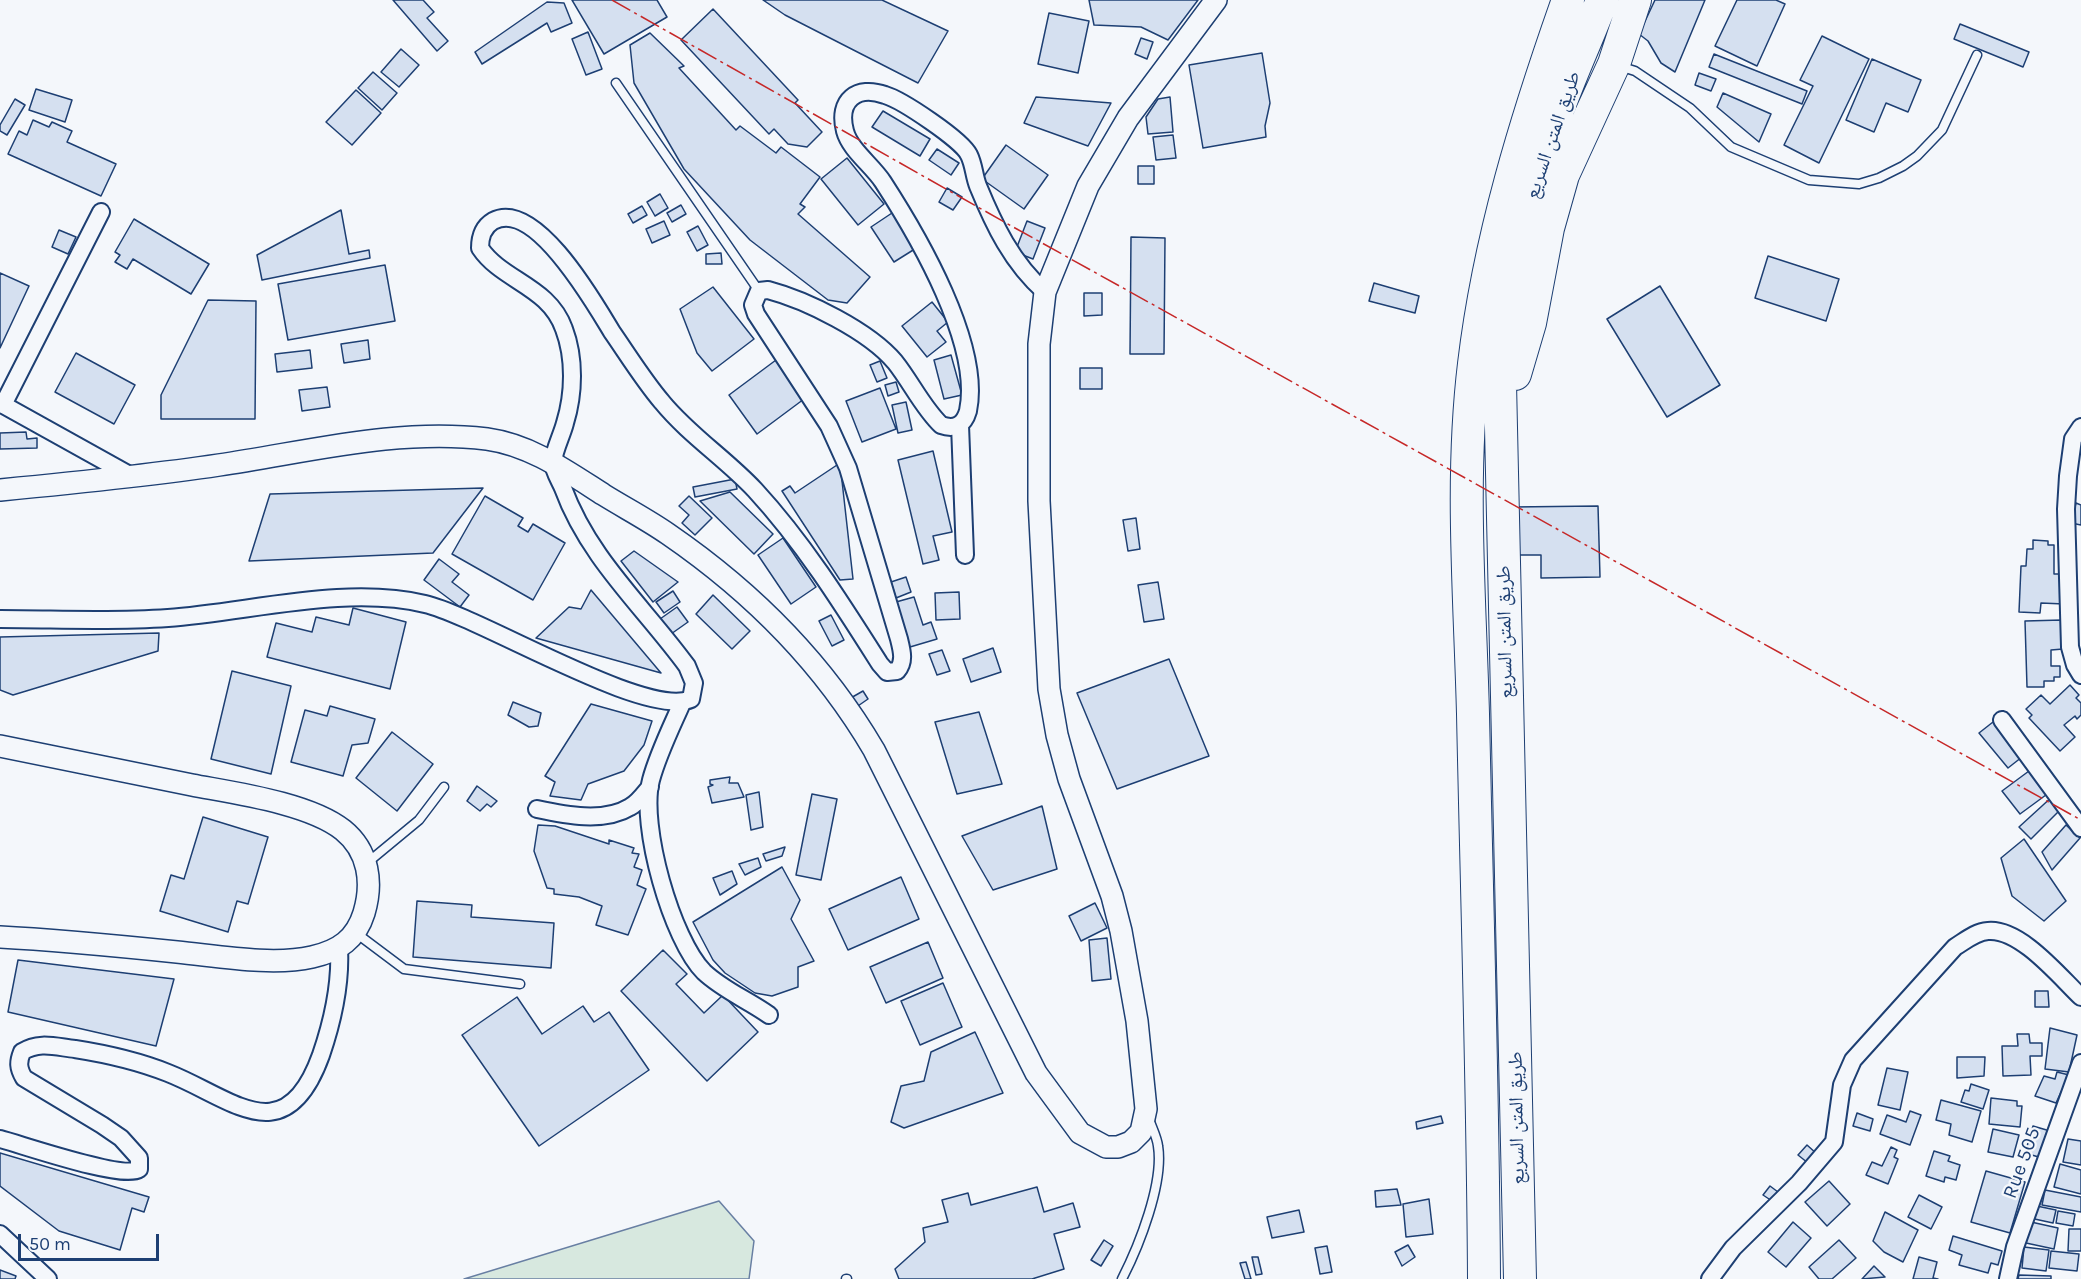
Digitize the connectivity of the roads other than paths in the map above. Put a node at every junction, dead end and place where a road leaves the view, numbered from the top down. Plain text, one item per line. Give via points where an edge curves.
1 (1216, 0) edge
2 (1568, 0) edge
3 (1602, 0) edge
4 (1635, 0) edge
5 (1977, 55) dead end
6 (1614, 64) junction
7 (616, 83) dead end
8 (101, 212) dead end
9 (759, 291) junction
10 (1045, 292) junction
11 (2, 404) edge
12 (960, 425) junction
13 (1500, 427) junction
14 (2081, 427) edge
15 (553, 463) junction
16 (133, 477) junction
17 (0, 490) edge
18 (965, 555) dead end
19 (0, 619) edge
20 (2081, 675) edge
21 (682, 703) junction
22 (2002, 720) dead end
23 (0, 746) edge
24 (444, 787) dead end
25 (650, 787) junction
26 (537, 809) dead end
27 (2081, 828) edge
28 (367, 863) junction
29 (356, 933) junction
30 (0, 937) edge
31 (339, 948) junction
32 (520, 984) dead end
33 (2081, 997) edge
34 (769, 1015) dead end
35 (2081, 1064) edge
36 (1146, 1109) junction
37 (0, 1139) edge
38 (0, 1234) edge
39 (48, 1279) edge
40 (1122, 1279) edge
41 (1484, 1279) edge
42 (1520, 1279) edge
43 (1710, 1279) edge
44 (2007, 1279) edge

1 - 10 street via 1106,152 1066,235
2 - 41 highway, طريق المتن السريع via 1527,117 1501,212 1473,376 1467,478
3 - 13 highway, طريق المتن السريع via 1546,143 1521,237 1506,319
4 - 6 highway
5 - 6 lane via 1942,130 1903,166 1859,184 1809,180 1731,147 1690,108 1635,71
6 - 13 highway via 1563,175 1548,228 1530,323
7 - 9 lane
8 - 11 street
9 - 12 street via 779,293 851,329 893,360 941,425
9 - 15 street via 753,305 756,314 824,416 848,468 899,639 902,663 897,671 887,672 880,664 774,512 735,469 663,403 563,260 531,227 498,219 484,229 480,248 493,263 535,290 564,328 572,383 569,410
10 - 12 street via 1020,267 998,232 969,153 891,96 876,91 855,94 843,122 848,139 881,179 920,242 959,333 970,392 966,418
10 - 36 street via 1037,420 1042,601 1049,689 1069,779 1121,931 1137,1021
11 - 16 street
12 - 18 street
13 - 42 highway, طريق المتن السريع
14 - 20 street via 2073,439 2066,509 2070,647
15 - 16 street via 517,445 438,435 401,437
15 - 21 street via 589,542 692,675 691,699
15 - 36 street via 668,533 719,572 759,605 849,706 1036,1073 1080,1133 1106,1147 1118,1147 1141,1132
16 - 17 street
19 - 21 street via 167,618 317,601 393,600 426,604 578,672
21 - 25 street
22 - 27 street
23 - 28 street via 268,800 317,816 343,830
24 - 28 lane via 419,820
25 - 26 street via 632,807 618,813 571,816
25 - 34 street via 651,837 677,928 704,971
28 - 29 street via 369,889
29 - 31 street
29 - 32 lane via 404,969
30 - 31 street via 232,958 311,957
31 - 37 street via 340,972 329,1031 304,1090 279,1110 250,1112 133,1060 42,1044 22,1052 20,1071 24,1078 121,1138 139,1158 139,1169 132,1173 106,1169
33 - 43 street via 2018,940 2004,933 1988,931 1954,947 1853,1060 1842,1085 1834,1142 1733,1248
35 - 44 street, Rue 505 via 2015,1246
36 - 40 lane via 1159,1161 1142,1237
38 - 39 street

